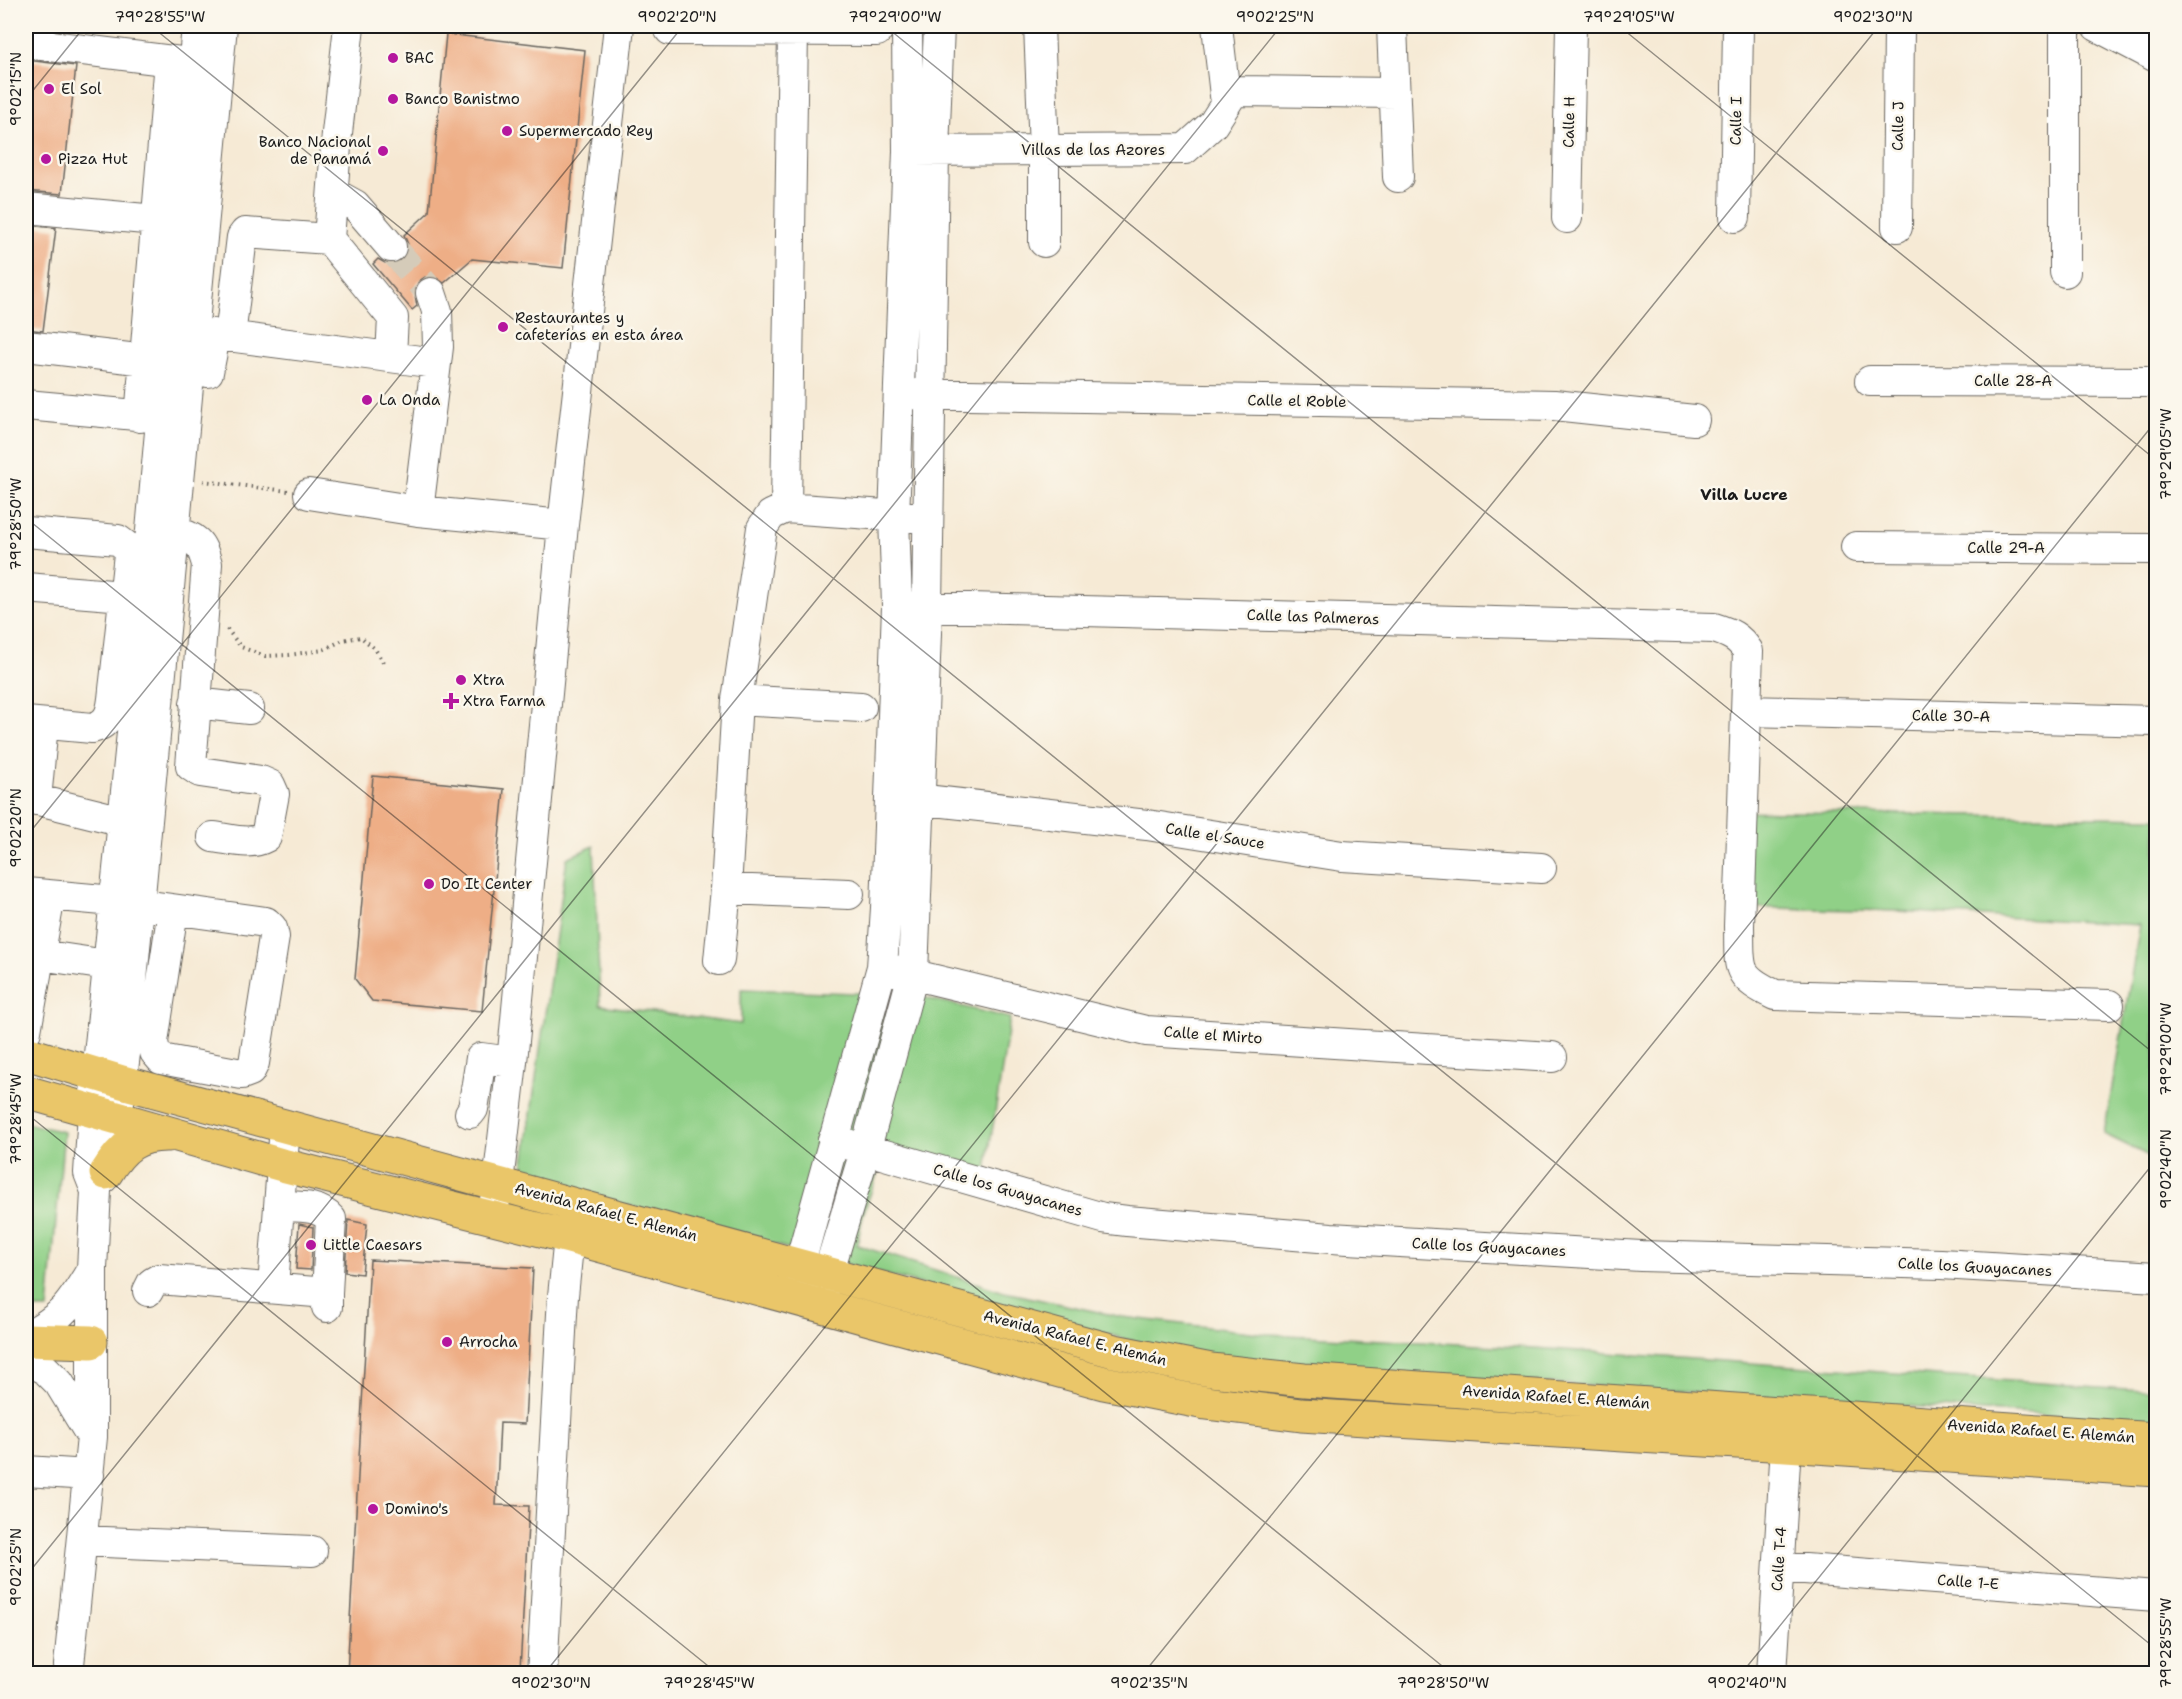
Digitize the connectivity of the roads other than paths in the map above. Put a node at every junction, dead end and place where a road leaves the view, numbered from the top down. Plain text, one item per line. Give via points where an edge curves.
1 (197, 26) edge
2 (222, 26) edge
3 (238, 26) edge
4 (349, 26) edge
5 (619, 26) edge
6 (907, 26) edge
7 (939, 26) edge
8 (1039, 26) edge
9 (1217, 26) edge
10 (1392, 26) edge
11 (1571, 26) edge
12 (1738, 26) edge
13 (1899, 26) edge
14 (2065, 26) edge
15 (2097, 26) edge
16 (670, 30) dead end
17 (793, 30) junction
18 (877, 31) dead end
19 (26, 43) edge
20 (2157, 57) edge
21 (203, 63) junction
22 (1395, 93) junction
23 (1226, 104) junction
24 (1044, 150) junction
25 (921, 151) junction
26 (1398, 177) dead end
27 (333, 193) junction
28 (26, 208) edge
29 (1735, 217) dead end
30 (1567, 218) dead end
31 (156, 220) junction
32 (1896, 227) dead end
33 (329, 239) junction
34 (1044, 242) dead end
35 (391, 247) tunnel mouth
36 (2065, 272) dead end
37 (431, 293) tunnel mouth
38 (221, 335) junction
39 (26, 346) edge
40 (391, 356) junction
41 (146, 360) junction
42 (436, 363) junction
43 (1870, 381) dead end
44 (2157, 382) edge
45 (899, 394) junction
46 (931, 395) junction
47 (26, 405) edge
48 (162, 418) junction
49 (1694, 420) dead end
50 (309, 494) road end
51 (786, 508) junction
52 (418, 511) junction
53 (894, 517) junction
54 (927, 518) junction
55 (563, 525) junction
56 (174, 531) junction
57 (26, 532) edge
58 (1856, 547) dead end
59 (2157, 549) edge
60 (26, 588) edge
61 (124, 596) junction
62 (897, 606) junction
63 (927, 607) junction
64 (137, 684) junction
65 (737, 700) junction
66 (195, 703) junction
67 (861, 707) dead end
68 (249, 709) dead end
69 (1746, 711) junction
70 (2157, 721) edge
71 (34, 723) edge
72 (890, 796) junction
73 (31, 799) edge
74 (920, 799) junction
75 (123, 820) junction
76 (213, 837) dead end
77 (1541, 868) dead end
78 (726, 889) junction
79 (849, 894) dead end
80 (38, 895) edge
81 (126, 904) junction
82 (172, 910) junction
83 (32, 954) edge
84 (719, 960) dead end
85 (108, 965) junction
86 (882, 967) junction
87 (913, 974) junction
88 (2109, 1005) dead end
89 (26, 1031) edge
90 (26, 1053) edge
91 (1552, 1058) dead end
92 (512, 1062) junction
93 (109, 1078) junction
94 (26, 1092) edge
95 (470, 1113) dead end
96 (105, 1116) junction
97 (285, 1126) junction
98 (176, 1136) junction
99 (833, 1140) junction
100 (866, 1148) junction
101 (282, 1165) junction
102 (101, 1182) junction
103 (498, 1183) junction
104 (279, 1206) junction
105 (492, 1217) junction
106 (569, 1237) junction
107 (92, 1269) junction
108 (812, 1269) junction
109 (2157, 1277) edge
110 (273, 1287) junction
111 (148, 1291) dead end
112 (805, 1301) junction
113 (26, 1335) edge
114 (26, 1340) edge
115 (91, 1342) junction
116 (26, 1359) edge
117 (92, 1437) junction
118 (2157, 1439) edge
119 (1786, 1445) junction
120 (2157, 1470) edge
121 (26, 1471) edge
122 (89, 1475) junction
123 (82, 1541) junction
124 (312, 1551) dead end
125 (1779, 1567) junction
126 (2157, 1596) edge
127 (69, 1665) dead end
128 (542, 1674) edge
129 (1772, 1674) edge

1 - 21 street
2 - 21 street
3 - 21 street
4 - 27 street
5 - 55 street
6 - 25 street
7 - 25 street
8 - 24 street
9 - 23 street
10 - 22 street
11 - 30 street, Calle H
12 - 29 street, Calle I
13 - 32 street, Calle J
14 - 36 street
15 - 20 street
16 - 17 street
17 - 18 street
17 - 51 street
19 - 21 street
21 - 31 street
21 - 38 street
21 - 48 street
22 - 23 street, Villas de las Azores via 1234,91
22 - 26 street
23 - 24 street, Villas de las Azores via 1213,124 1185,149
24 - 25 street, Villas de las Azores
24 - 34 street
25 - 45 street
25 - 46 street
27 - 33 street
27 - 35 street via 355,205
28 - 31 street
31 - 41 street
33 - 38 street via 245,233
33 - 40 street via 393,318
37 - 42 street via 437,311
38 - 40 street
38 - 48 street via 212,352 201,400
39 - 41 street
40 - 42 street
41 - 48 street
42 - 52 street
43 - 44 street, Calle 28-A
45 - 46 street, Calle el Roble
45 - 53 street
46 - 49 street, Calle el Roble via 1554,405
46 - 54 street
47 - 48 street
48 - 56 street via 180,478
48 - 64 street
50 - 52 street
51 - 53 street
51 - 65 street via 771,515 762,528
52 - 55 street
53 - 54 street
53 - 62 street
54 - 63 street
55 - 92 street
56 - 64 street
56 - 66 street via 194,538 202,546 207,564
57 - 61 street via 118,540 129,554
58 - 59 street, Calle 29-A
60 - 61 street
61 - 64 street
62 - 63 street, Calle las Palmeras
62 - 72 street
63 - 69 street, Calle las Palmeras via 1714,628 1740,640 1748,651
63 - 74 street
64 - 71 street via 102,726
64 - 75 street
64 - 81 street
65 - 67 street
65 - 78 street
66 - 68 street
66 - 76 street via 191,766 200,772 261,781 270,785 274,794 266,837 258,842
69 - 70 street, Calle 30-A
69 - 88 street via 1739,926 1740,964 1746,978 1775,995
71 - 73 street
72 - 74 street, Calle el Sauce
72 - 86 street
73 - 75 street
74 - 77 street, Calle el Sauce via 1147,825 1342,856
74 - 87 street
75 - 81 street
78 - 79 street
78 - 84 street
80 - 81 street
80 - 83 street
81 - 82 street
81 - 85 street
81 - 93 street
82 - 82 street via 153,1042 155,1052 161,1059 242,1074 250,1071 272,948 272,928 266,922
83 - 85 street
83 - 89 street
85 - 93 street
86 - 87 street, Calle el Mirto
86 - 99 street
87 - 91 street, Calle el Mirto via 1146,1031
87 - 100 street
90 - 93 main road, Avenida Rafael E. Alemán
92 - 95 street via 481,1058
92 - 103 street
93 - 96 street
93 - 97 main road, Avenida Rafael E. Alemán
94 - 96 main road, Avenida Rafael E. Alemán
96 - 98 main road, Avenida Rafael E. Alemán
96 - 102 street via 89,1173
97 - 101 street
97 - 103 main road, Avenida Rafael E. Alemán
98 - 101 main road, Avenida Rafael E. Alemán
98 - 102 main road via 154,1135 134,1141 117,1155
99 - 100 street, Calle los Guayacanes
99 - 108 street
100 - 108 street
100 - 109 street, Calle los Guayacanes via 1103,1218 1127,1221 1331,1238 1641,1256 1941,1264
101 - 104 street
101 - 105 main road, Avenida Rafael E. Alemán
102 - 107 street
103 - 105 street
103 - 108 main road, Avenida Rafael E. Alemán
104 - 110 street
104 - 110 street via 317,1209 331,1219 327,1300
105 - 106 main road, Avenida Rafael E. Alemán
106 - 112 main road, Avenida Rafael E. Alemán
106 - 128 street
107 - 113 street via 59,1316
107 - 115 street
108 - 112 street
108 - 118 main road, Avenida Rafael E. Alemán via 1114,1351 1211,1370 1316,1381
110 - 111 street via 159,1279
112 - 119 main road, Avenida Rafael E. Alemán via 1104,1383 1206,1403 1300,1415
114 - 115 main road
115 - 117 street
116 - 117 street via 45,1369 59,1383
117 - 122 street
119 - 120 main road, Avenida Rafael E. Alemán
119 - 125 street, Calle T-4
121 - 122 street
122 - 123 street
123 - 124 street
123 - 127 street
125 - 126 street, Calle 1-E
125 - 129 street, Calle T-4

